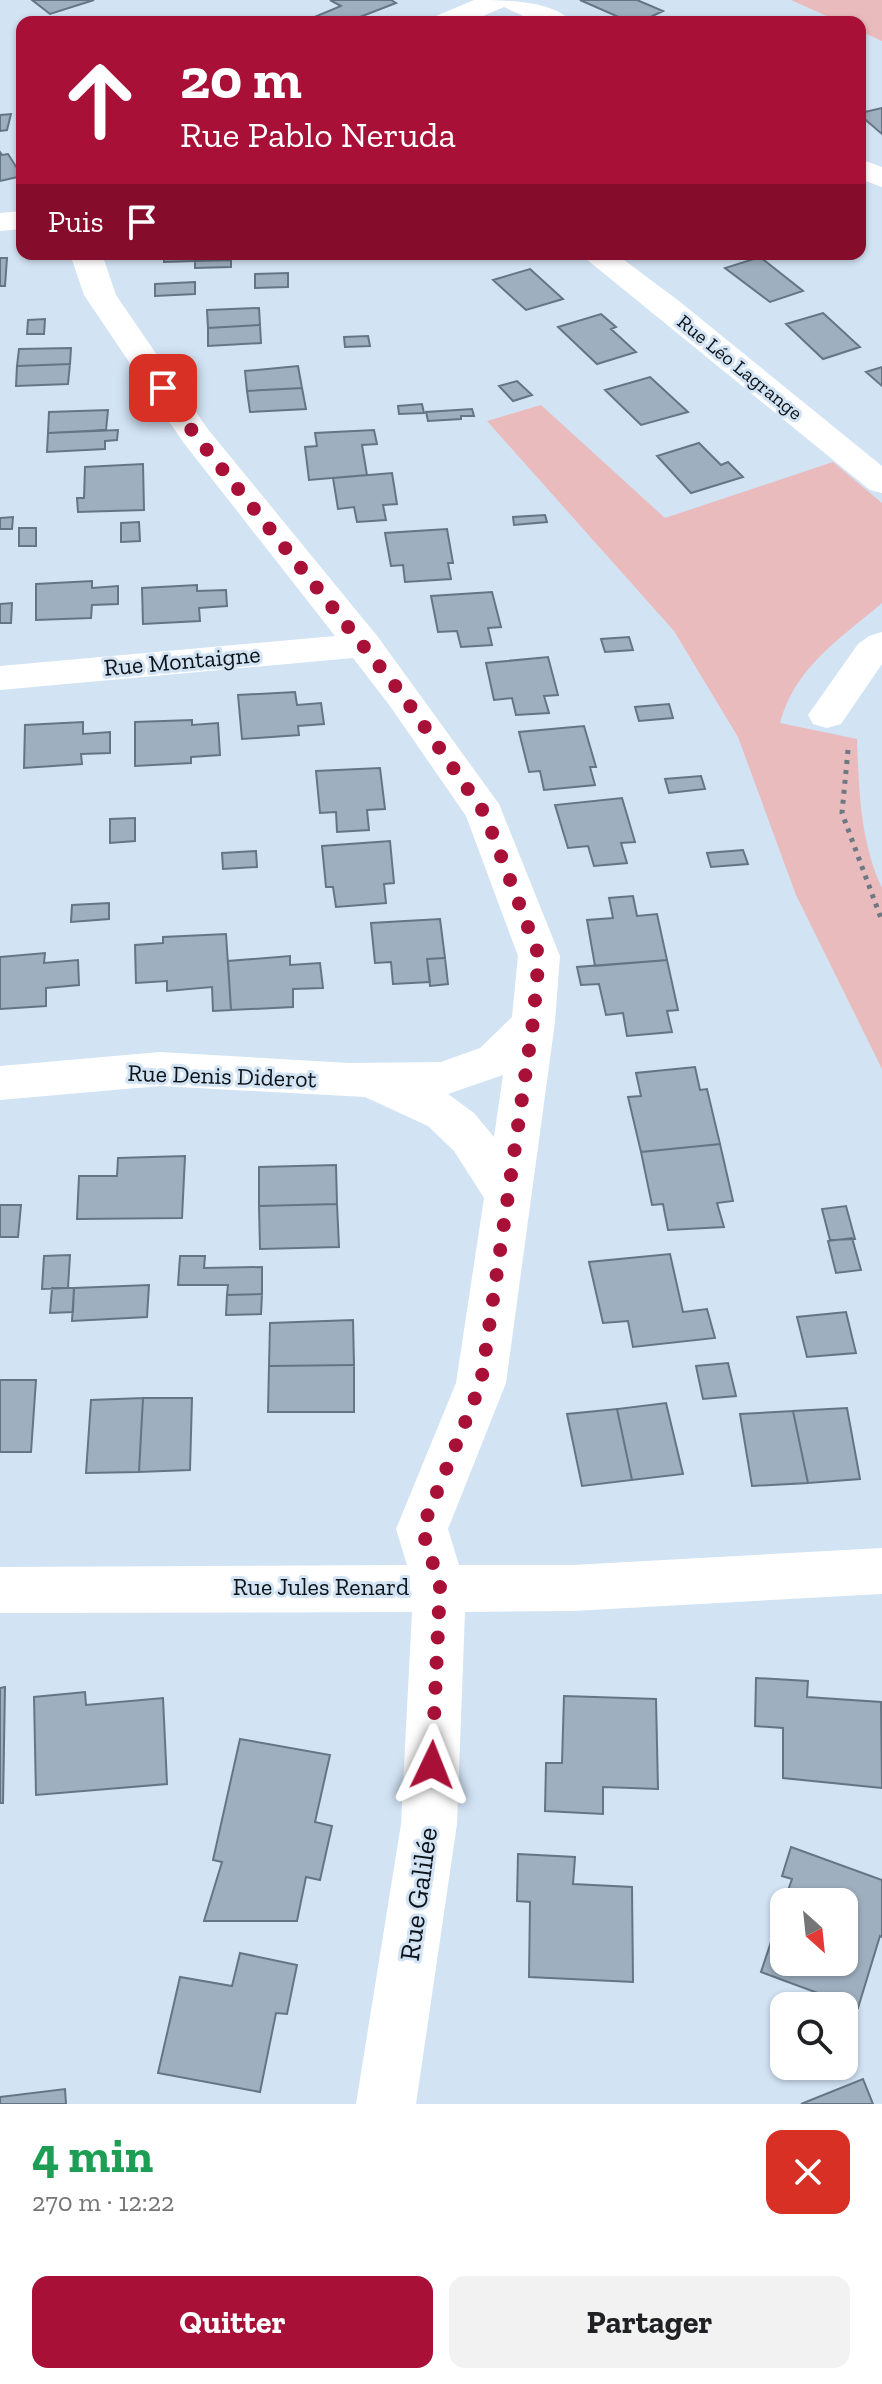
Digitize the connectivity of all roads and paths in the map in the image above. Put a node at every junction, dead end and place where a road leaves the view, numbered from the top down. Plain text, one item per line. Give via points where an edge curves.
1 (497, 0) edge
2 (512, 0) edge
3 (460, 16) edge
4 (545, 16) edge
5 (88, 260) edge
6 (604, 260) edge
7 (882, 483) edge
8 (882, 644) edge
9 (365, 645) junction
10 (0, 678) edge
11 (827, 715) joint
12 (882, 921) edge
13 (533, 1022) junction
14 (349, 1080) junction
15 (0, 1083) edge
16 (506, 1194) junction
17 (882, 1571) edge
18 (440, 1586) junction
19 (0, 1590) edge
20 (386, 2104) edge

1 - 3 street
2 - 4 street
5 - 9 street via 100,295 195,435
6 - 7 street, Rue Léo Lagrange
8 - 11 street
9 - 10 street, Rue Montaigne
9 - 13 street via 485,814 539,956
11 - 12 path via 850,728 842,813
13 - 14 street, Rue Denis Diderot via 496,1060 443,1079
13 - 16 street
14 - 15 street, Rue Denis Diderot via 160,1069
14 - 16 street, Rue Denis Diderot via 418,1096 464,1129
16 - 18 street via 481,1383 422,1529
17 - 18 street, Rue Jules Renard via 573,1588
18 - 19 street, Rue Jules Renard
18 - 20 street, Rue Galilée via 429,1824

